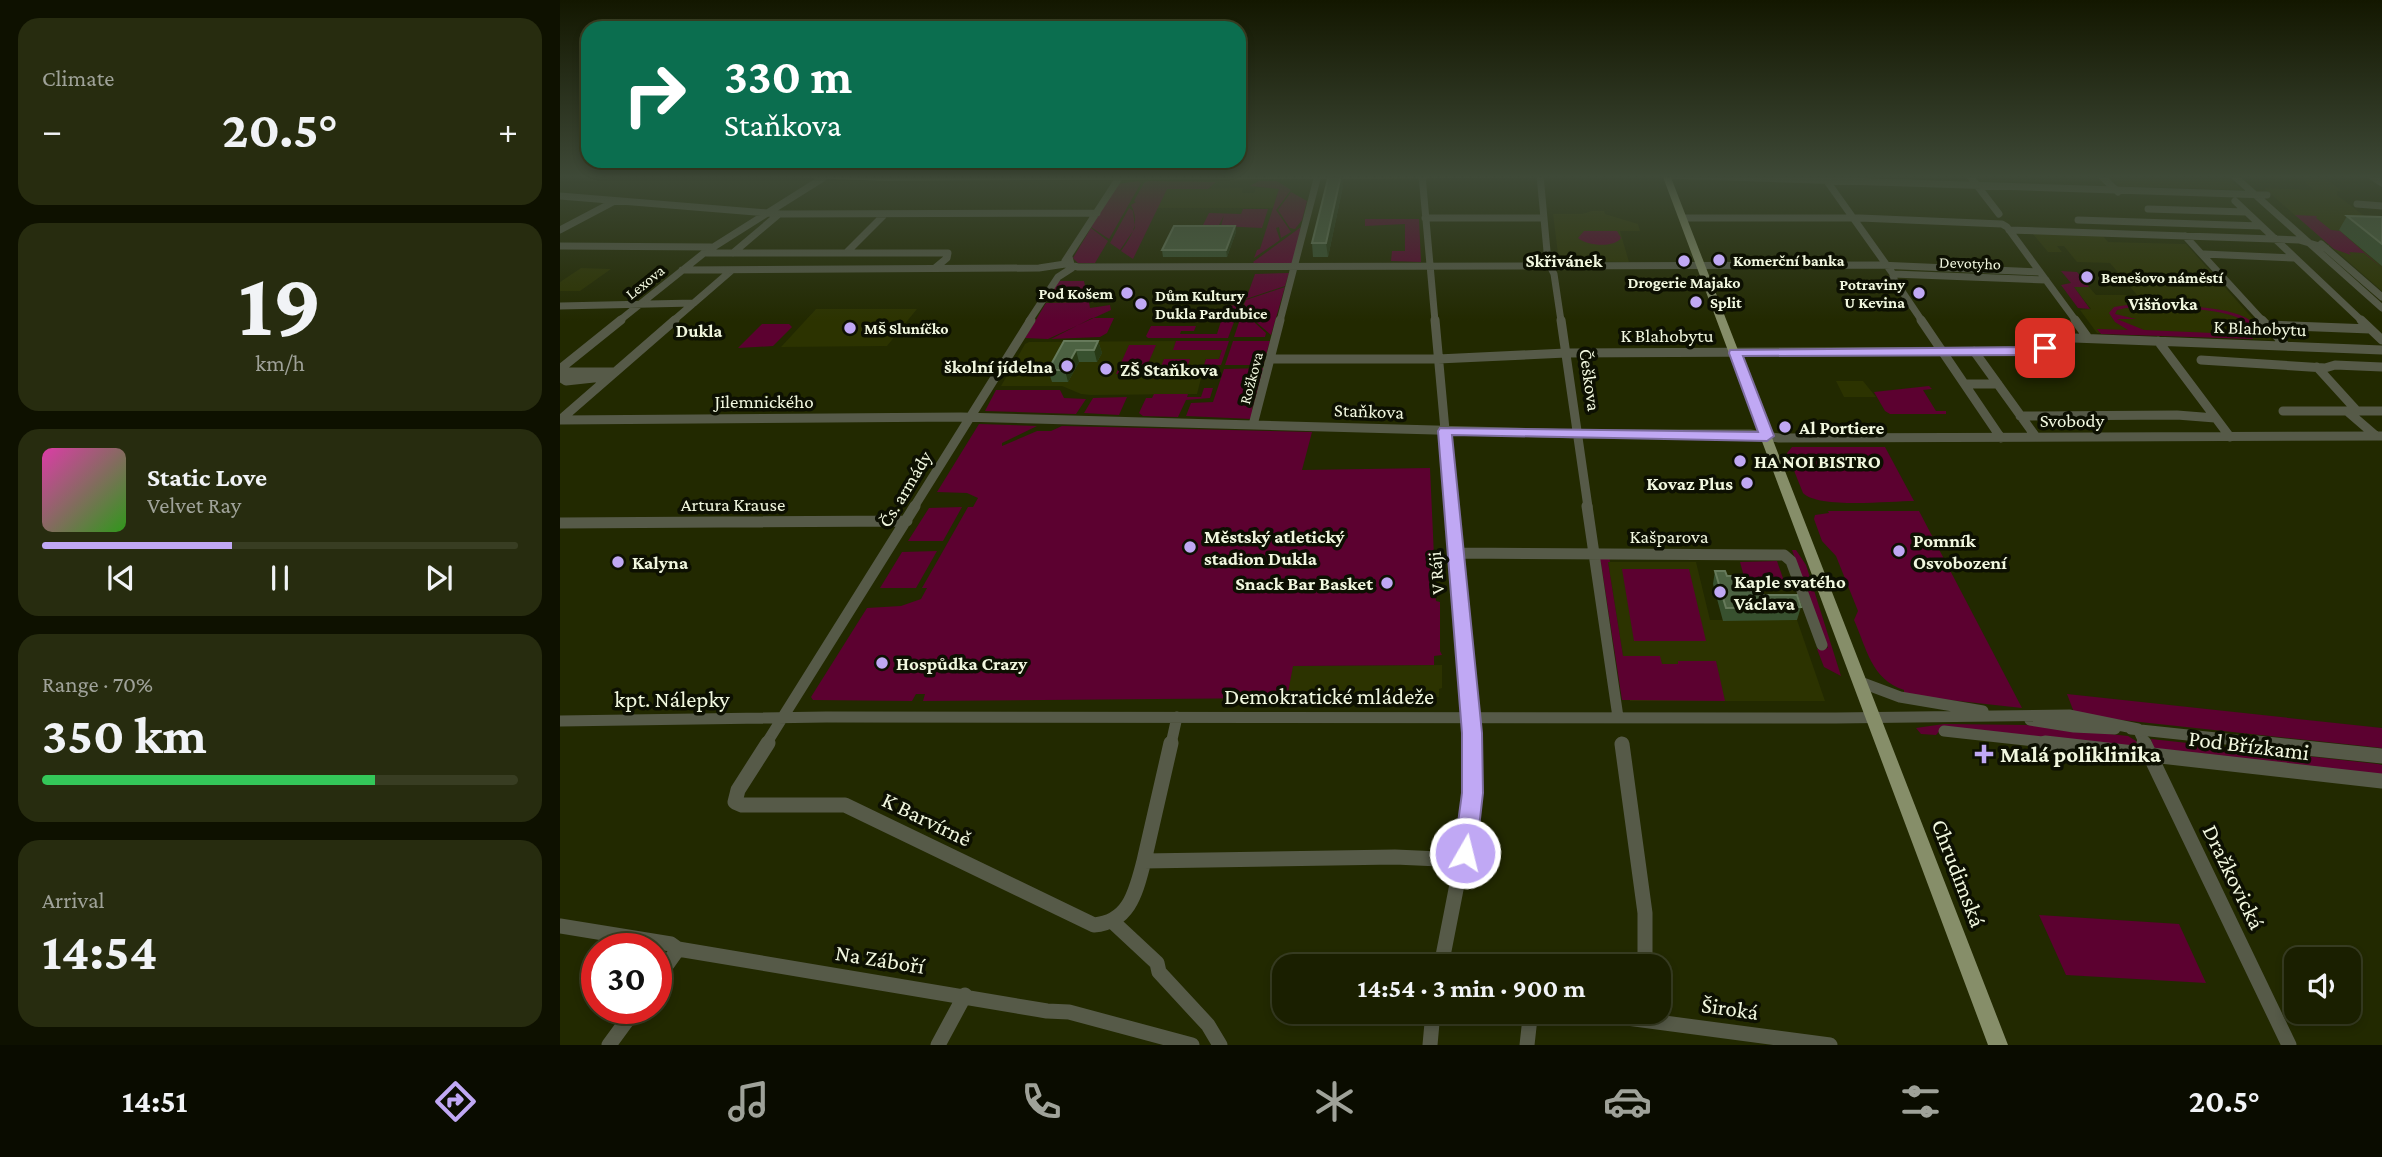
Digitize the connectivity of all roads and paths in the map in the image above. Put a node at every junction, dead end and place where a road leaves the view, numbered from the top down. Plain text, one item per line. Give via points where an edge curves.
1 (750, 224) edge
2 (767, 224) edge
3 (875, 224) edge
4 (1091, 224) edge
5 (1306, 224) edge
6 (1426, 224) edge
7 (1545, 224) edge
8 (1685, 224) edge
9 (1857, 224) edge
10 (1996, 224) edge
11 (2187, 224) edge
12 (2259, 224) edge
13 (2290, 224) edge
14 (2296, 224) edge
15 (2261, 226) junction
16 (2007, 227) junction
17 (2185, 236) junction
18 (2274, 239) junction
19 (2308, 241) junction
20 (560, 246) edge
21 (712, 247) junction
22 (2326, 248) junction
23 (847, 252) junction
24 (704, 253) junction
25 (733, 253) junction
26 (2204, 254) junction
27 (2294, 258) junction
28 (1069, 264) junction
29 (1885, 265) junction
30 (1702, 266) junction
31 (1295, 267) junction
32 (1430, 267) junction
33 (1551, 267) junction
34 (935, 268) junction
35 (682, 270) junction
36 (732, 270) junction
37 (1057, 271) junction
38 (2040, 272) junction
39 (1893, 274) junction
40 (2046, 280) junction
41 (2382, 298) edge
42 (643, 301) junction
43 (696, 301) junction
44 (560, 306) edge
45 (2382, 308) edge
46 (2266, 325) junction
47 (2370, 329) junction
48 (2088, 338) junction
49 (2382, 340) edge
50 (2158, 341) junction
51 (2286, 346) junction
52 (2382, 350) edge
53 (1942, 351) junction
54 (1974, 351) junction
55 (1735, 353) junction
56 (1566, 354) junction
57 (1271, 359) junction
58 (1438, 359) junction
59 (2201, 360) dead end
60 (2317, 367) junction
61 (2382, 367) edge
62 (560, 373) edge
63 (612, 374) junction
64 (1965, 384) junction
65 (1998, 384) junction
66 (2283, 411) dead end
67 (2352, 411) junction
68 (2382, 411) edge
69 (2020, 416) junction
70 (969, 417) junction
71 (2215, 418) junction
72 (560, 420) edge
73 (1253, 425) junction
74 (1445, 431) junction
75 (1577, 435) junction
76 (1767, 436) junction
77 (2379, 436) edge
78 (2230, 437) junction
79 (2001, 438) junction
80 (2036, 438) junction
81 (907, 521) junction
82 (560, 523) edge
83 (1455, 553) junction
84 (1594, 553) junction
85 (1822, 645) dead end
86 (1860, 682) junction
87 (2013, 716) junction
88 (1177, 717) junction
89 (1470, 717) junction
90 (1618, 717) junction
91 (784, 718) junction
92 (1873, 718) junction
93 (560, 721) edge
94 (2138, 729) junction
95 (1944, 731) dead end
96 (1622, 744) dead end
97 (2149, 754) junction
98 (2382, 756) edge
99 (2382, 781) edge
100 (1462, 860) junction
101 (1143, 861) junction
102 (1113, 922) junction
103 (560, 926) edge
104 (678, 949) junction
105 (1443, 954) edge
106 (1645, 954) edge
107 (672, 957) edge
108 (965, 995) junction
109 (1671, 1020) edge
110 (624, 1024) edge
111 (1432, 1024) edge
112 (1529, 1024) edge
113 (609, 1045) edge
114 (937, 1045) edge
115 (1192, 1045) edge
116 (1220, 1045) edge
117 (1430, 1045) edge
118 (1527, 1045) edge
119 (1830, 1045) edge
120 (1998, 1045) edge
121 (2289, 1045) edge

1 - 21 street, Lexova
2 - 25 street
3 - 23 street
4 - 28 street, Čs. armády
5 - 31 street, Rožkova
6 - 32 street, V Ráji
7 - 33 street, Češkova
8 - 30 main road
9 - 29 street
10 - 16 street
11 - 15 street
12 - 15 street
13 - 19 street
14 - 22 street
15 - 18 street
16 - 17 street
16 - 38 street
17 - 18 street
17 - 26 street
18 - 19 street
18 - 27 street
19 - 22 street
19 - 45 street
20 - 21 street
21 - 24 street, Lexova
22 - 41 street
23 - 25 street
23 - 34 street via 948,253
24 - 25 street
24 - 35 street, Lexova
26 - 27 street
26 - 46 street
27 - 47 street
28 - 31 street, Devotyho
28 - 37 street, Čs. armády
28 - 37 street, Devotyho
29 - 30 street, Devotyho
29 - 38 street, Devotyho
29 - 39 street
30 - 33 street, Devotyho
30 - 55 main road
31 - 32 street, Devotyho
31 - 57 street, Rožkova
32 - 33 street, Devotyho
32 - 58 street, V Ráji
33 - 56 street, Češkova
34 - 36 street, Devotyho
34 - 37 street, Devotyho
35 - 36 street, Devotyho
35 - 42 street, Lexova
36 - 43 street
37 - 70 street, Čs. armády
38 - 40 street
39 - 40 street, Devotyho
39 - 53 street
40 - 48 street
42 - 43 street
42 - 44 street
42 - 62 street, Lexova
43 - 63 street
46 - 47 street
46 - 51 street
47 - 49 street
48 - 50 street, K Blahobytu
48 - 54 street, K Blahobytu via 2043,337 2044,349 2035,351
50 - 51 street, K Blahobytu
50 - 71 street
51 - 52 street, K Blahobytu
53 - 54 street, K Blahobytu
53 - 55 street, K Blahobytu
53 - 64 street
54 - 65 street
55 - 56 street, K Blahobytu
55 - 76 main road
56 - 58 street, K Blahobytu
56 - 75 street, Češkova
57 - 58 street, K Blahobytu
57 - 73 street, Rožkova
58 - 74 street, V Ráji
59 - 60 street, K Blahobytu
60 - 61 street, K Blahobytu
60 - 67 street, Svobody
62 - 63 street via 576,381
63 - 72 street
64 - 65 street
64 - 79 street
65 - 69 street
66 - 67 street
67 - 68 street
67 - 77 street, Svobody
69 - 71 street
69 - 80 street
70 - 72 street, Jilemnického
70 - 73 street, Staňkova
70 - 81 street, Čs. armády
71 - 78 street
73 - 74 street, Staňkova
74 - 75 street, Staňkova
74 - 83 street, V Ráji
75 - 76 street, Staňkova
75 - 84 street, Češkova
76 - 79 street, Svobody
76 - 86 main road
77 - 78 street, Svobody
78 - 80 street, Svobody
79 - 80 street, Svobody
81 - 82 street, Artura Krause
81 - 91 street, Čs. armády
83 - 84 street, Kašparova
83 - 89 street, V Ráji
84 - 85 street, Kašparova via 1786,555
84 - 90 street, Češkova
86 - 87 street, Pod Břízkami via 1900,697
86 - 92 main road
87 - 92 street, Pod Břízkami
87 - 94 street, Pod Břízkami via 2074,727
88 - 89 street, Demokratické mládeže
88 - 91 street, Demokratické mládeže
88 - 101 street
89 - 90 street, Demokratické mládeže
89 - 100 street, V Ráji via 1472,793
90 - 92 street, Demokratické mládeže
91 - 93 street, kpt. Nálepky
91 - 102 street, K Barvírně via 738,790 737,804 845,805 1087,923 1101,926
92 - 120 main road, Chrudimská
94 - 97 street, Dražkovická
94 - 98 street, Pod Břízkami
95 - 97 street, Pod Břízkami
96 - 106 street via 1645,913
97 - 99 street, Pod Břízkami
97 - 121 street, Dražkovická
100 - 101 street
100 - 105 street, V Ráji
101 - 102 street via 1132,902
102 - 116 street via 1157,964
103 - 104 street, Na Záboří via 671,944
104 - 107 street
104 - 108 street, Na Záboří
108 - 114 street
108 - 115 street, Na Záboří via 1069,1012
109 - 119 street, Široká
110 - 113 street
111 - 117 street
112 - 118 street

